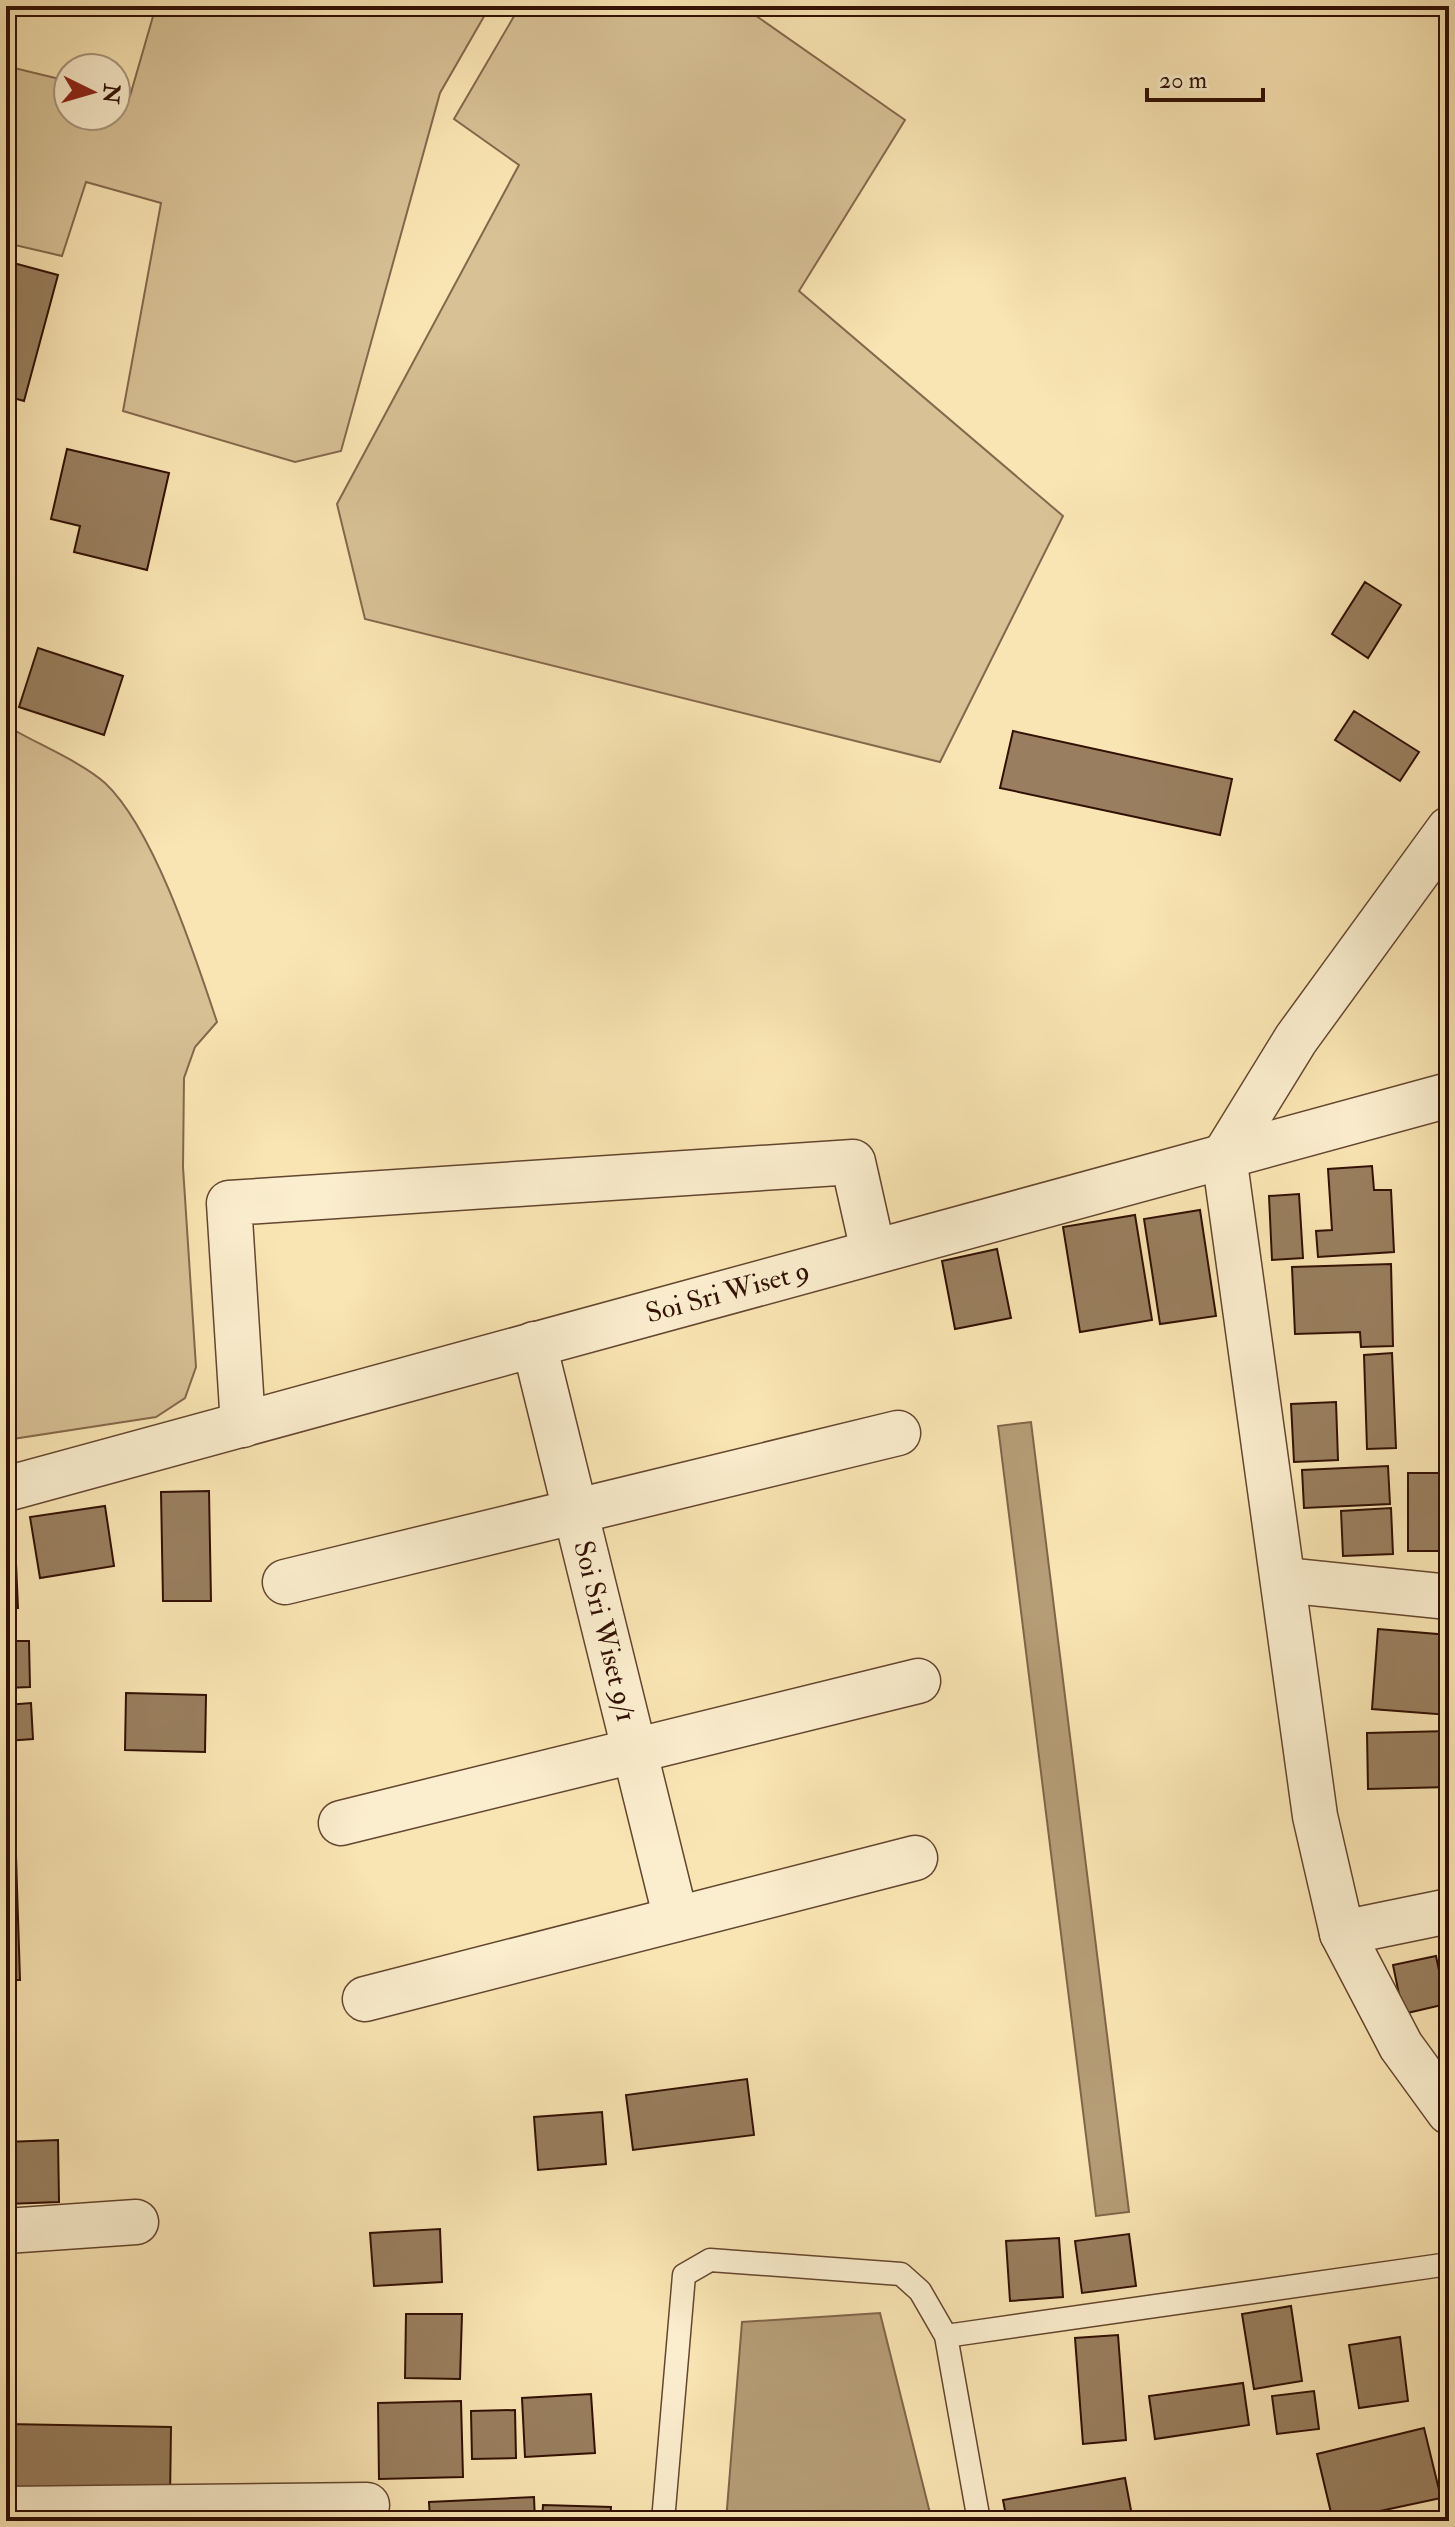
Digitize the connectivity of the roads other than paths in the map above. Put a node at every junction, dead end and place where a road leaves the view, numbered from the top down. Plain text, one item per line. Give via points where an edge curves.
1 (1449, 829) edge
2 (1449, 1095) edge
3 (1224, 1156) junction
4 (873, 1251) junction
5 (534, 1344) junction
6 (243, 1425) junction
7 (898, 1433) dead end
8 (6, 1489) edge
9 (575, 1512) junction
10 (1284, 1580) junction
11 (285, 1582) dead end
12 (1449, 1597) edge
13 (918, 1681) dead end
14 (634, 1750) junction
15 (341, 1823) dead end
16 (915, 1858) dead end
17 (1449, 1911) edge
18 (676, 1919) junction
19 (1342, 1933) junction
20 (365, 1999) dead end
21 (1449, 2112) edge
22 (136, 2222) dead end
23 (6, 2231) edge
24 (1449, 2264) edge
25 (946, 2336) junction
26 (367, 2505) dead end
27 (6, 2509) edge
28 (663, 2521) edge
29 (979, 2521) edge

1 - 3 street via 1296,1039
2 - 3 street, Soi Sri Wiset 9
3 - 4 street, Soi Sri Wiset 9
3 - 10 street
4 - 5 street, Soi Sri Wiset 9
4 - 6 street via 853,1162 229,1203
5 - 6 street, Soi Sri Wiset 9
5 - 9 street, Soi Sri Wiset 9/1
6 - 8 street, Soi Sri Wiset 9
7 - 9 street
9 - 11 street
9 - 14 street, Soi Sri Wiset 9/1
10 - 12 street
10 - 19 street via 1315,1816
13 - 14 street
14 - 15 street
14 - 18 street, Soi Sri Wiset 9/1
16 - 18 street
17 - 19 street
18 - 20 street
19 - 21 street via 1401,2046
22 - 23 street
24 - 25 lane
25 - 28 lane via 920,2291 901,2274 710,2260 684,2275
25 - 29 lane
26 - 27 street

